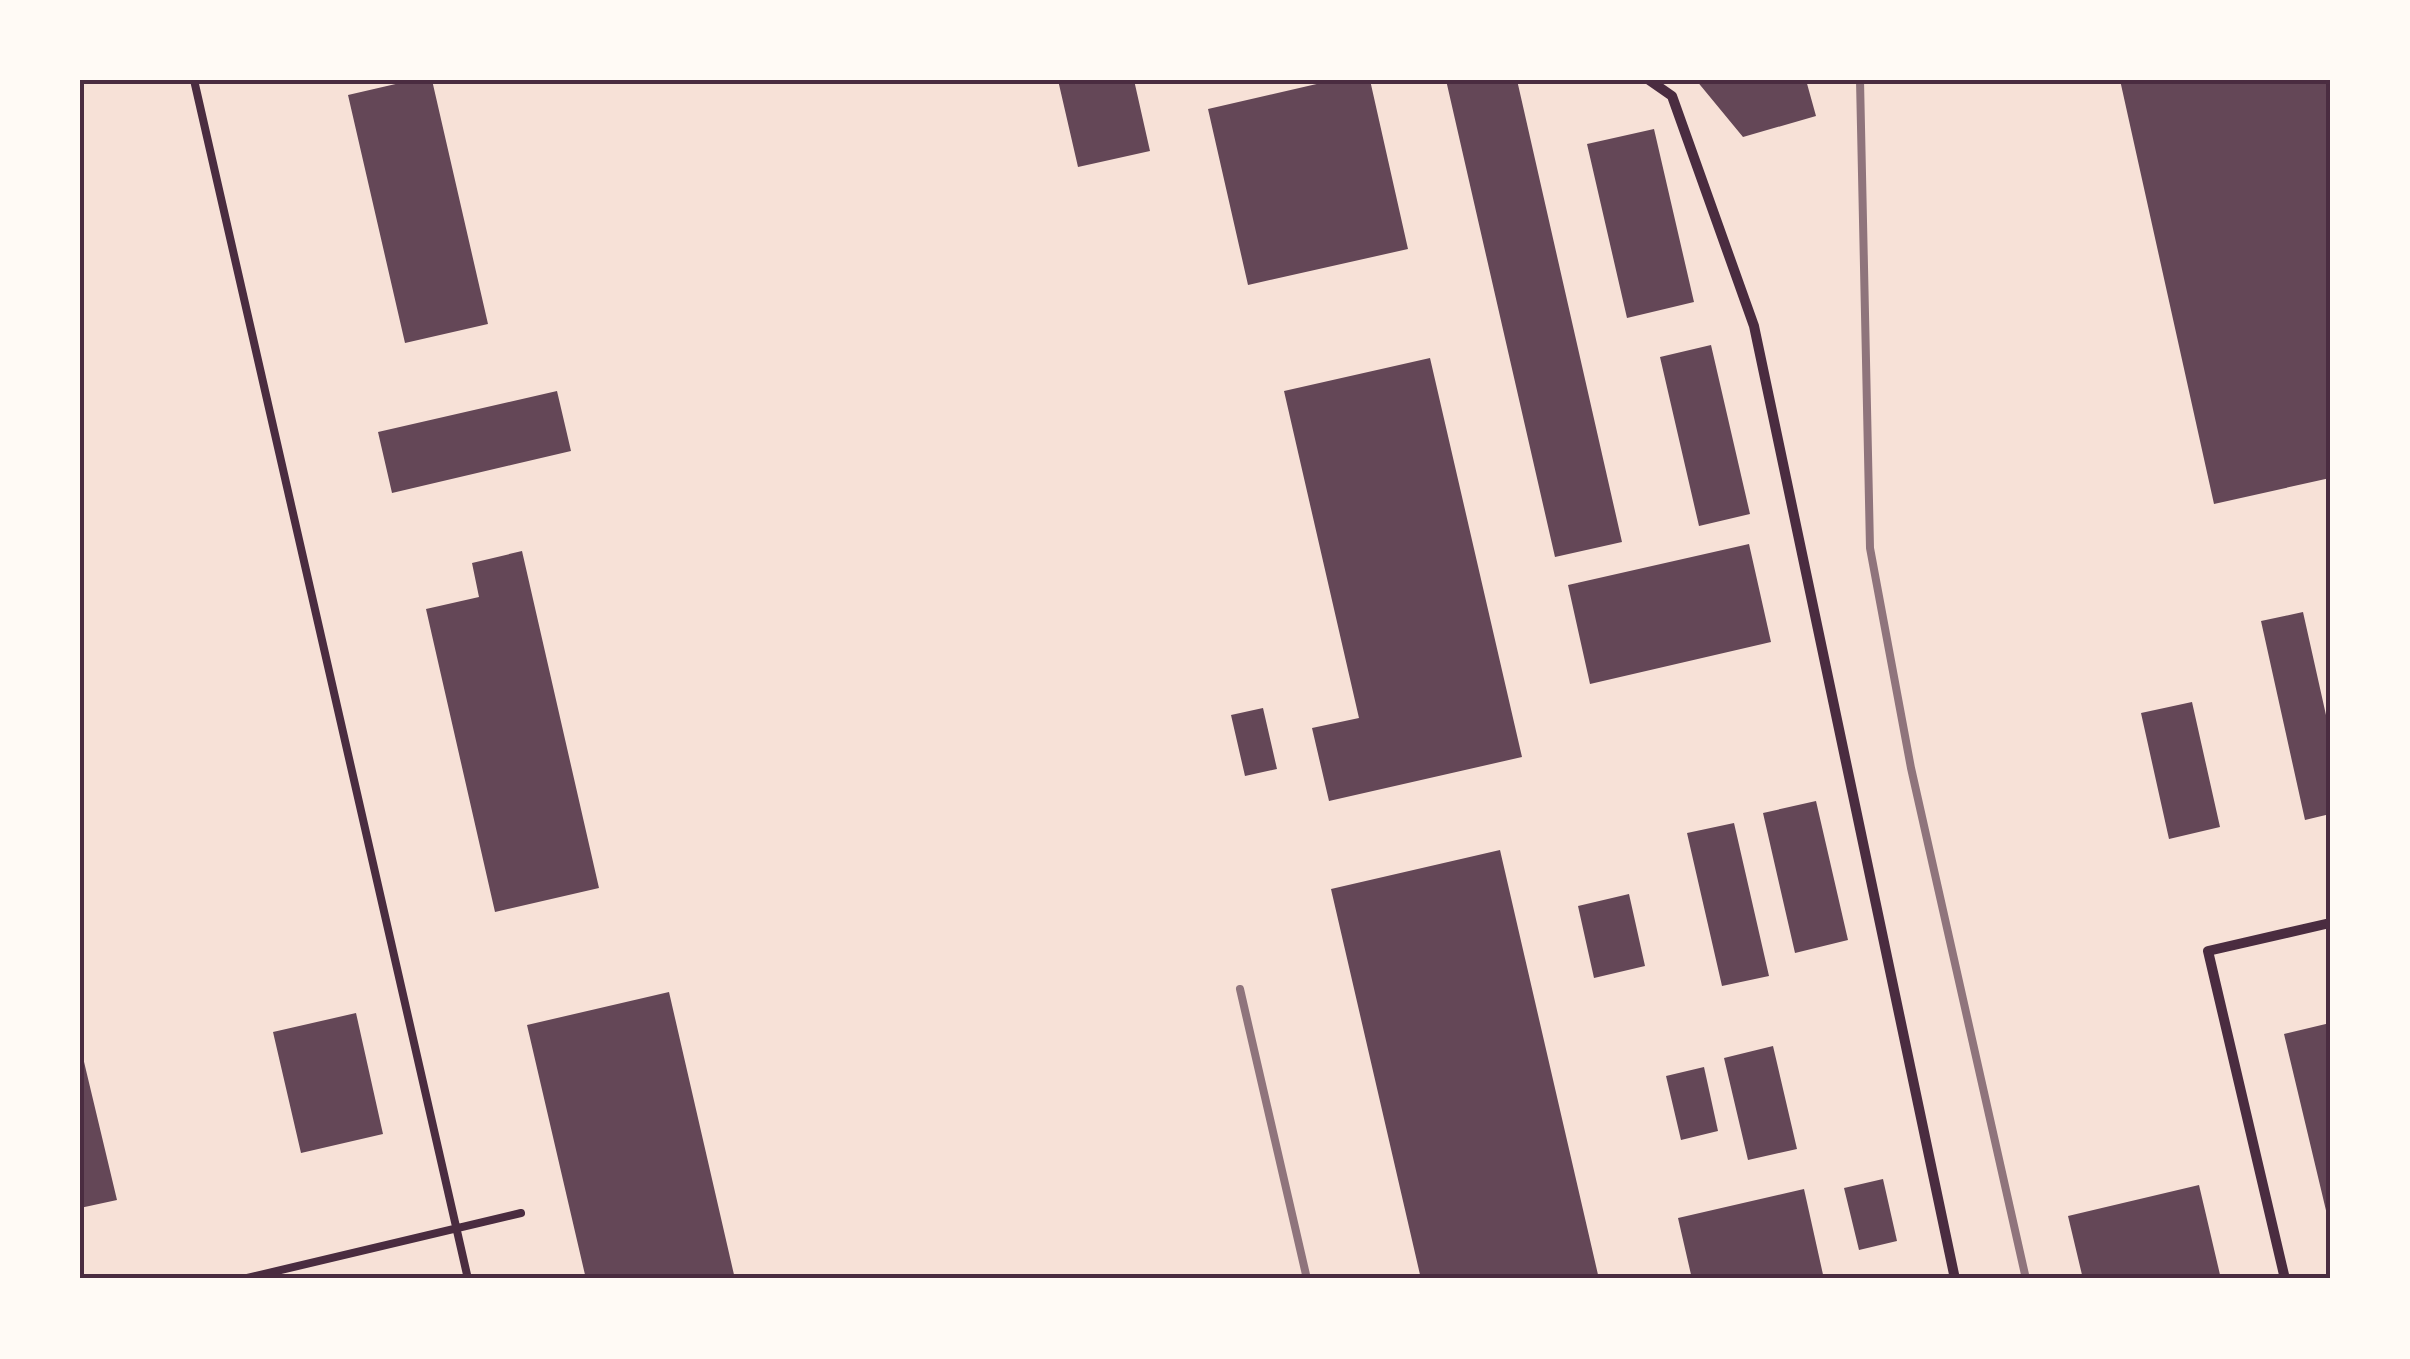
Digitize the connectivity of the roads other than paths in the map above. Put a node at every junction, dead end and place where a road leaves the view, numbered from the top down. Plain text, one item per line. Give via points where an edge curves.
1 (194, 80) edge
2 (1649, 80) edge
3 (2330, 924) edge
4 (522, 1213) dead end
5 (456, 1229) junction
6 (243, 1279) edge
7 (468, 1279) edge
8 (1954, 1279) edge
9 (2284, 1279) edge

1 - 5 lane
2 - 8 street via 1672,96 1754,326
3 - 9 street via 2208,951
4 - 5 lane
5 - 6 lane
5 - 7 lane

